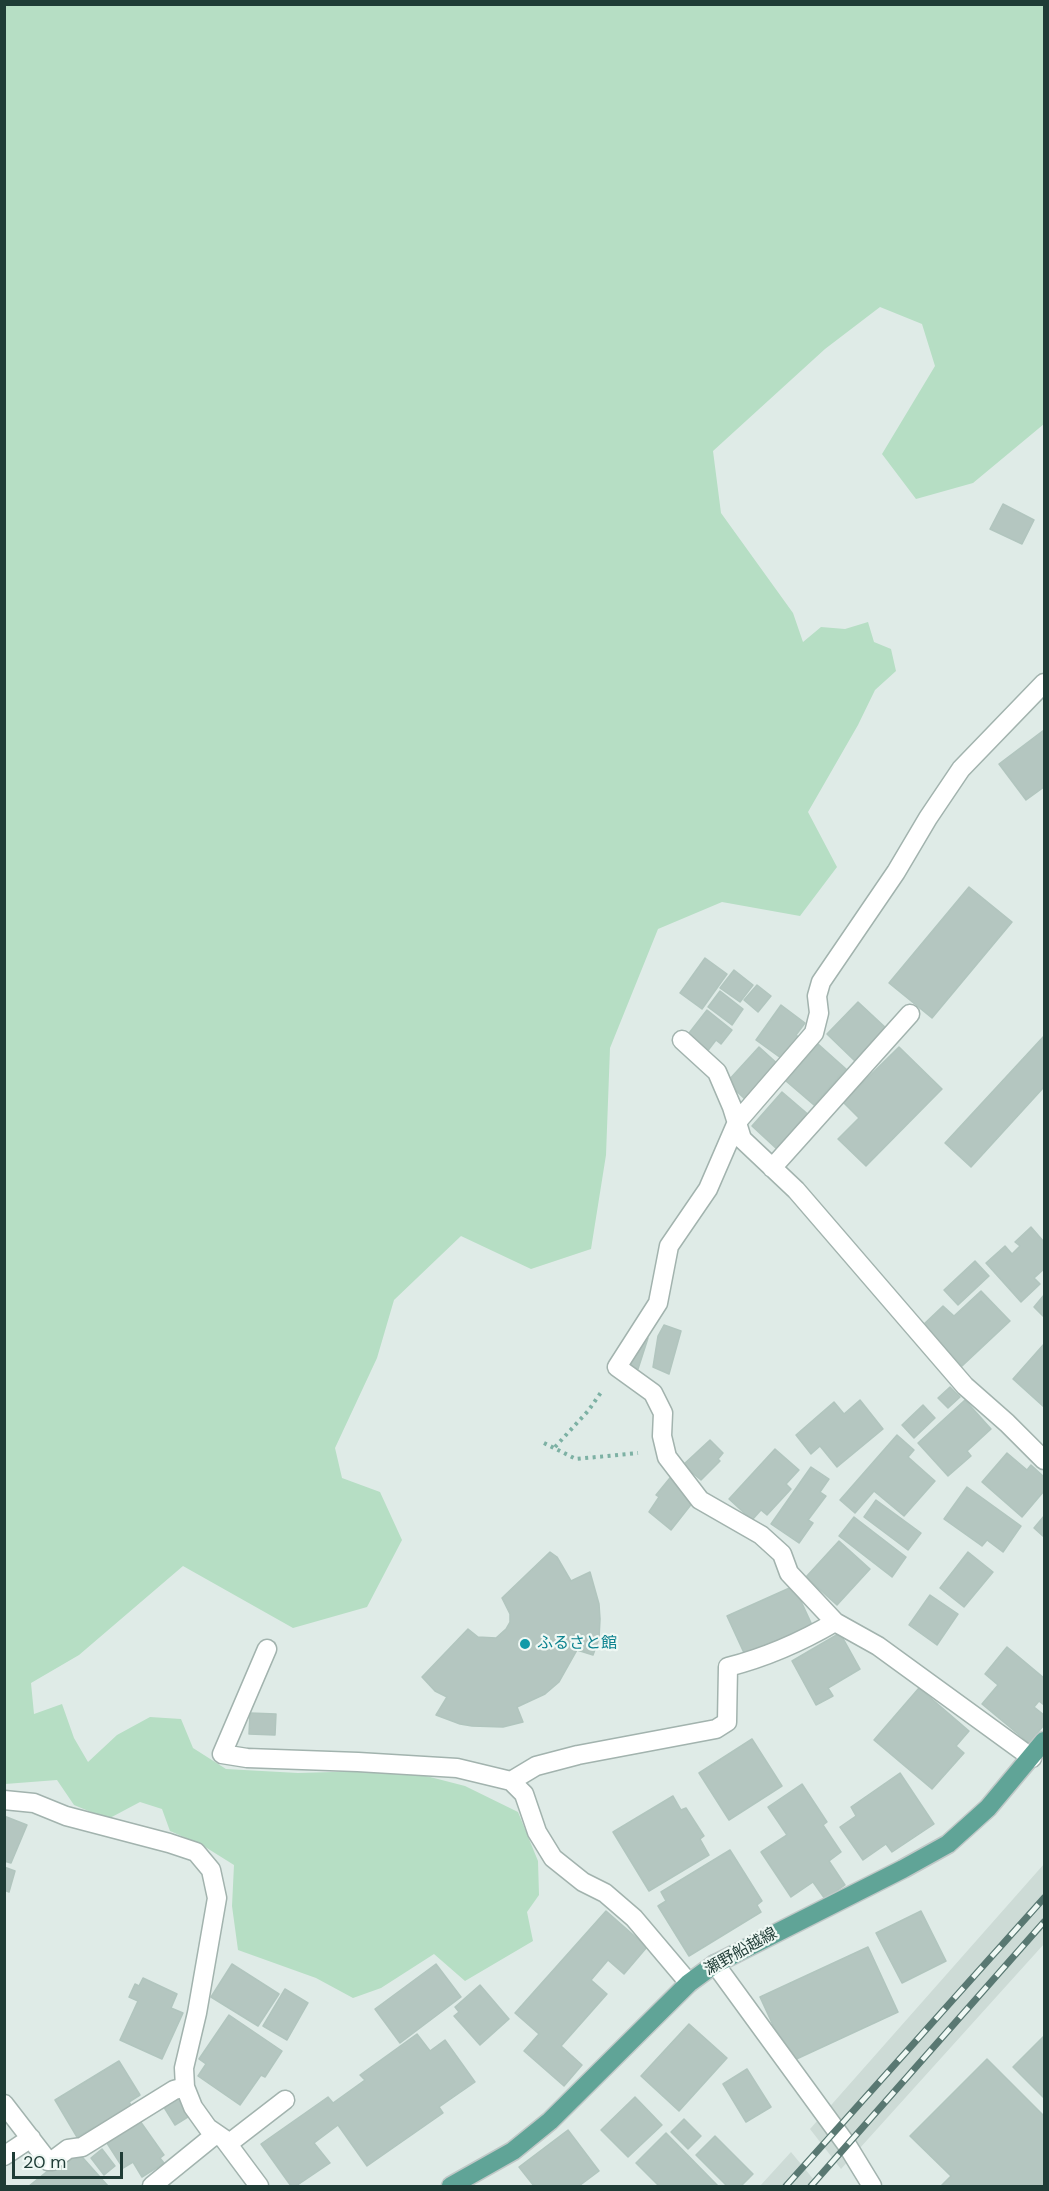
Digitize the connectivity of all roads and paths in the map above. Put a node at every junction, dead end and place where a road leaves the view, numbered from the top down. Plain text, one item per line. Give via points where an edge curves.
1 (1044, 682) edge
2 (910, 1014) dead end
3 (682, 1040) dead end
4 (737, 1122) junction
5 (772, 1168) junction
6 (617, 1367) junction
7 (544, 1443) dead end
8 (554, 1447) junction
9 (666, 1450) junction
10 (1044, 1460) edge
11 (835, 1622) junction
12 (267, 1649) dead end
13 (1044, 1741) edge
14 (1032, 1758) junction
15 (511, 1781) junction
16 (4, 1800) edge
17 (715, 1964) junction
18 (689, 1983) junction
19 (186, 2087) junction
20 (285, 2100) dead end
21 (4, 2104) edge
22 (31, 2138) junction
23 (222, 2139) junction
24 (4, 2156) edge
25 (152, 2187) edge
26 (259, 2187) edge
27 (451, 2187) edge
28 (872, 2187) edge

1 - 4 street via 961,769 821,982 814,1033
2 - 5 street
3 - 4 street via 717,1072
4 - 5 street via 742,1139
4 - 6 street via 708,1189 669,1246 658,1302
5 - 10 street via 796,1190 965,1386
6 - 8 path via 588,1411
6 - 9 street via 652,1393 663,1413
7 - 8 path
8 - 9 path via 576,1459
9 - 11 street via 667,1457 700,1500 761,1535 783,1554 789,1572
11 - 14 street via 878,1646
11 - 15 street via 757,1660 728,1667 727,1722 717,1729 578,1755 536,1766
12 - 15 street via 222,1754 457,1768
13 - 14 main road, 瀬野船越線
14 - 17 main road, 瀬野船越線 via 988,1808 948,1844
15 - 18 street via 524,1794 537,1832 553,1858 634,1918
16 - 19 street via 34,1803 66,1816 196,1852 211,1870 217,1898 184,2068
17 - 18 main road, 瀬野船越線
17 - 28 street via 847,2145
18 - 27 main road, 瀬野船越線 via 550,2121 513,2151
19 - 22 street via 52,2161
19 - 23 street via 193,2107
20 - 23 street
21 - 22 street
22 - 24 street
23 - 25 street
23 - 26 street

